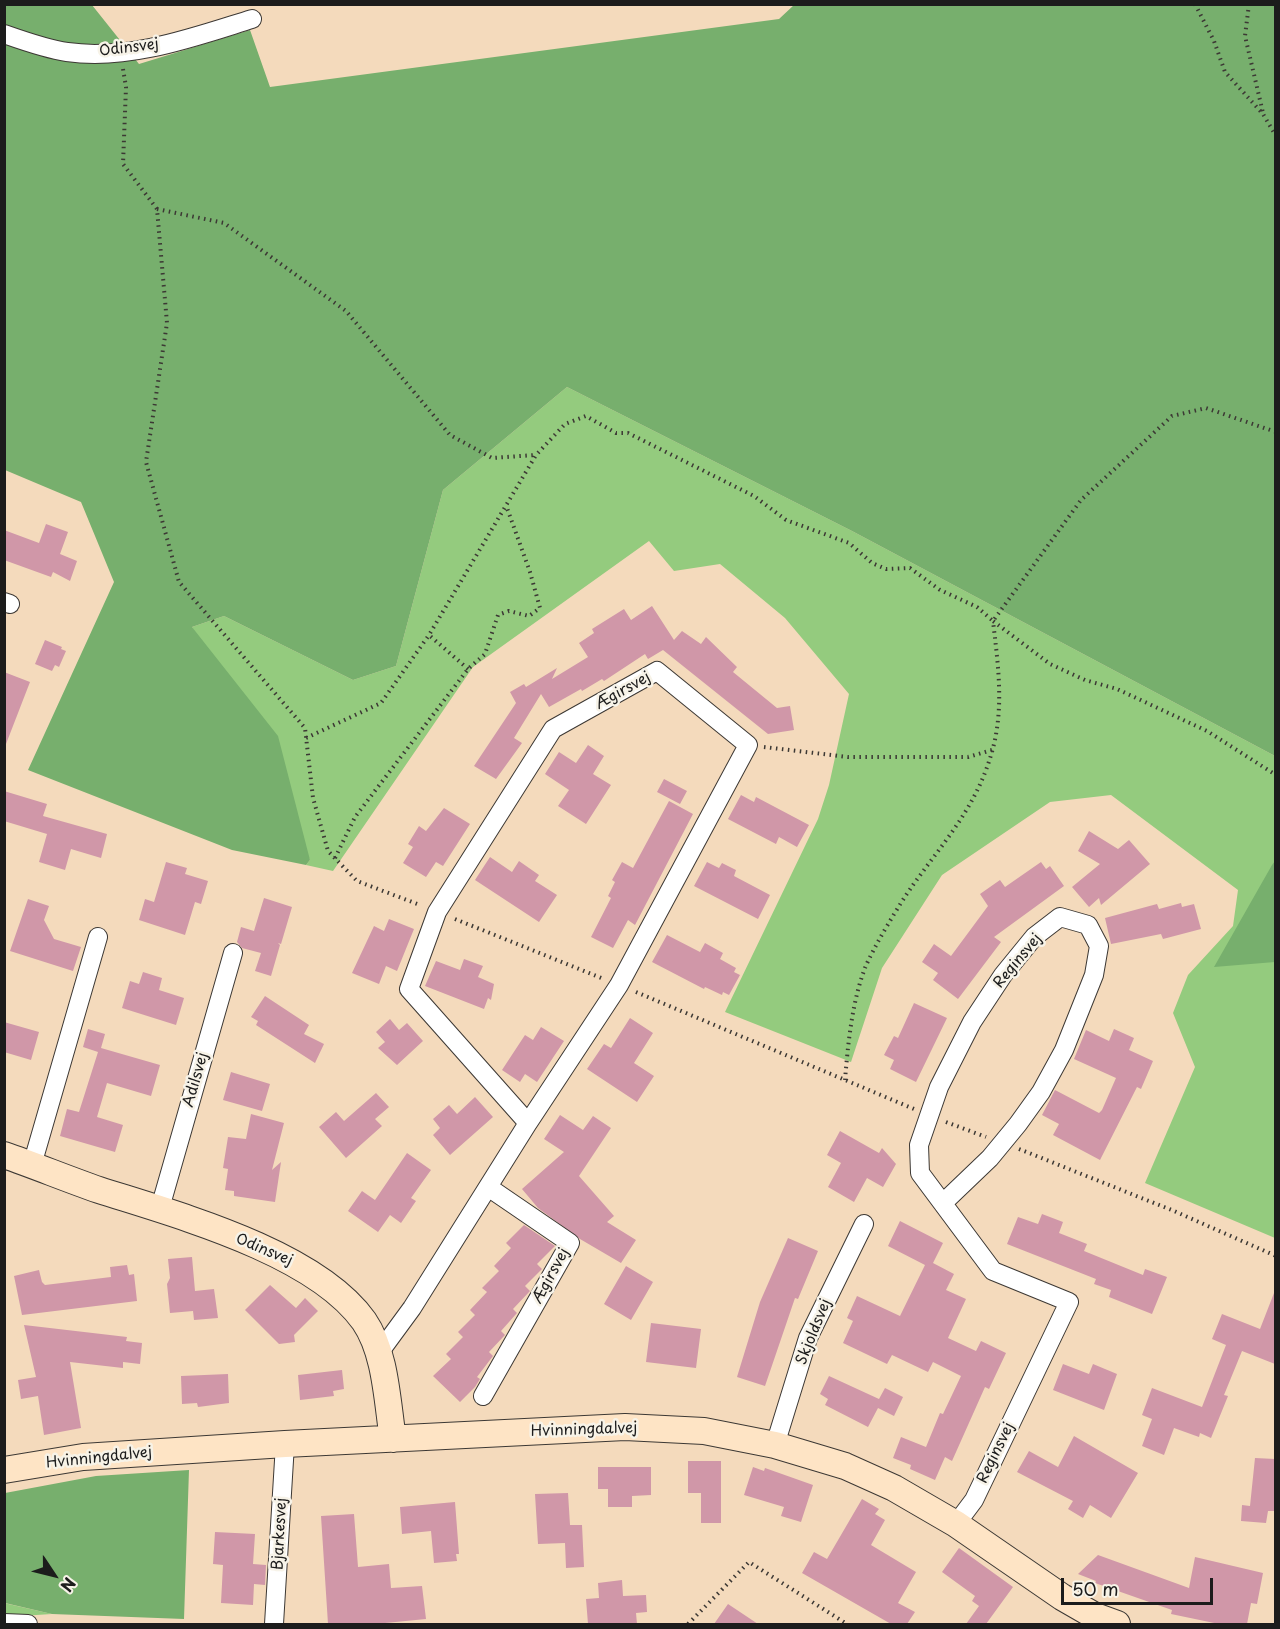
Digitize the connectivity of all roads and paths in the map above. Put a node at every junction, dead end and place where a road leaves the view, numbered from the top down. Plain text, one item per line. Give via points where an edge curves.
1 (1196, 4) edge
2 (1249, 4) edge
3 (252, 19) dead end
4 (4, 34) edge
5 (119, 52) junction
6 (1263, 114) junction
7 (1275, 136) edge
8 (158, 209) junction
9 (1275, 432) edge
10 (536, 455) junction
11 (507, 507) junction
12 (993, 621) junction
13 (429, 635) junction
14 (468, 669) junction
15 (306, 738) junction
16 (748, 745) junction
17 (993, 749) junction
18 (1275, 775) edge
19 (335, 858) junction
20 (437, 912) junction
21 (98, 937) dead end
22 (232, 953) dead end
23 (619, 985) junction
24 (845, 1080) junction
25 (929, 1115) junction
26 (528, 1123) junction
27 (1003, 1143) junction
28 (4, 1155) edge
29 (32, 1165) junction
30 (488, 1188) junction
31 (943, 1203) junction
32 (160, 1208) junction
33 (864, 1224) dead end
34 (1275, 1256) edge
35 (379, 1353) junction
36 (483, 1396) dead end
37 (393, 1439) junction
38 (285, 1444) junction
39 (775, 1445) junction
40 (4, 1470) edge
41 (956, 1524) junction
42 (4, 1623) edge
43 (28, 1624) edge
44 (274, 1624) edge
45 (688, 1624) edge
46 (847, 1624) edge
47 (1117, 1624) edge

1 - 6 path via 1225,72
2 - 6 path via 1245,36
3 - 5 street, Odinsvej via 181,42
4 - 5 street, Odinsvej via 66,52
5 - 8 path via 126,87 123,164
6 - 7 path
8 - 10 path via 224,223 346,311 450,435 492,458
8 - 15 path via 167,322 146,462 179,582 305,728
9 - 12 path via 1206,408 1172,416 1081,501
10 - 11 path
10 - 12 path via 565,424 586,416 754,496 786,519 849,543 886,569 910,568 940,590 977,607
11 - 13 path
11 - 14 path via 540,608 529,616 509,611 498,615 485,654
12 - 17 path via 999,670
12 - 18 path via 1050,664 1117,689 1207,731
13 - 14 path
13 - 15 path via 381,703
14 - 19 path via 355,817
15 - 19 path via 313,798 328,851
16 - 17 path via 848,757 968,757
16 - 20 street, Ægirsvej via 657,671 553,729
16 - 23 street
17 - 24 path via 968,813 911,886 865,968 848,1040
19 - 20 path via 357,881
20 - 23 path
20 - 26 street, Ægirsvej via 409,989
21 - 29 street
22 - 32 street, Adilsvej
23 - 24 path
23 - 26 street
24 - 25 path
25 - 27 path
25 - 27 street, Reginsvej via 972,1022 1009,967 1034,938 1060,917 1088,925 1099,946 1090,984 1064,1050 1041,1092
25 - 31 street, Reginsvej via 919,1145 920,1173
26 - 30 street
27 - 31 street, Reginsvej
27 - 34 path
28 - 29 street, Odinsvej
29 - 32 street, Odinsvej
30 - 35 street
30 - 36 street, Ægirsvej via 570,1243
31 - 41 street, Reginsvej via 993,1271 1069,1302 974,1500
32 - 35 street, Odinsvej via 308,1270 345,1298 365,1322
33 - 39 street, Skjoldsvej via 808,1338
35 - 37 street, Odinsvej
37 - 38 street, Hvinningdalvej
37 - 39 street, Hvinningdalvej via 625,1427 704,1431
38 - 40 street, Hvinningdalvej via 83,1457
38 - 44 street, Bjarkesvej
39 - 41 street, Hvinningdalvej via 845,1466 894,1488
41 - 47 street, Hvinningdalvej via 1062,1597
42 - 43 street
45 - 46 path via 749,1562

